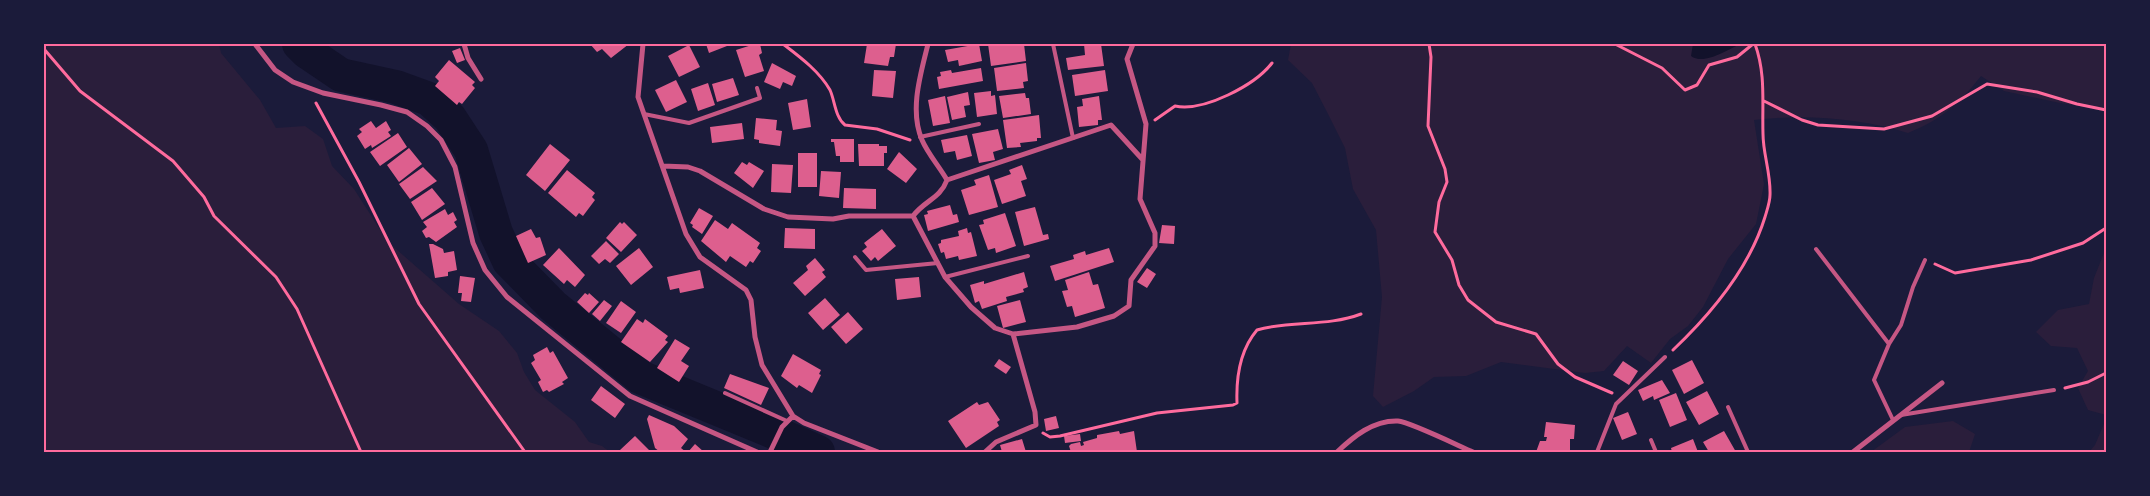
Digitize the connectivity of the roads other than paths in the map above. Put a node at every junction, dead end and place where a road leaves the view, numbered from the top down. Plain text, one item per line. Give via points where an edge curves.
1 (255, 44) edge
2 (464, 44) edge
3 (643, 44) edge
4 (928, 44) edge
5 (1053, 44) edge
6 (1133, 44) edge
7 (481, 79) dead end
8 (757, 88) dead end
9 (644, 114) junction
10 (979, 124) dead end
11 (1073, 138) junction
12 (922, 139) junction
13 (1143, 160) junction
14 (662, 166) junction
15 (946, 180) junction
16 (913, 216) junction
17 (1816, 249) dead end
18 (855, 256) dead end
19 (1028, 256) dead end
20 (1925, 260) road end
21 (938, 263) junction
22 (945, 277) junction
23 (1012, 334) junction
24 (1889, 344) junction
25 (1665, 357) road end
26 (1942, 384) dead end
27 (2054, 390) road end
28 (725, 393) dead end
29 (1728, 407) dead end
30 (1899, 415) junction
31 (793, 416) junction
32 (1893, 420) junction
33 (787, 421) junction
34 (1651, 440) dead end
35 (756, 452) edge
36 (770, 452) edge
37 (878, 452) edge
38 (985, 452) edge
39 (1337, 452) edge
40 (1473, 452) edge
41 (1597, 452) edge
42 (1656, 452) edge
43 (1748, 452) edge
44 (1853, 452) edge

1 - 35 street via 275,70 293,82 406,112 428,126 455,167 473,243 485,270 508,297 630,396
2 - 7 street via 468,58
3 - 9 street via 638,97
4 - 12 street via 917,86 918,126
5 - 11 lane
6 - 13 street via 1127,59 1146,124
8 - 9 lane via 760,98 689,124
9 - 14 street
10 - 12 lane
11 - 13 street via 1112,125
11 - 15 street
12 - 15 street
13 - 23 street via 1140,199 1154,233 1155,246 1130,280 1129,306 1114,316 1077,327
14 - 16 street via 700,171 764,209 788,217
14 - 31 street via 678,214 700,257 746,290 751,300 762,366
15 - 16 street via 943,191 921,205
16 - 21 street
17 - 24 lane
18 - 21 lane via 866,270
19 - 22 lane
20 - 24 lane via 1901,325
21 - 22 street
22 - 23 street via 995,328
23 - 38 street via 1035,412 1034,428 996,442
24 - 32 lane via 1874,380
25 - 41 lane via 1618,400
26 - 30 street
27 - 30 lane
28 - 33 lane
29 - 43 lane
30 - 32 street
31 - 33 street
31 - 37 street
32 - 44 street
33 - 36 street
34 - 42 lane
39 - 40 street via 1354,436 1377,424 1398,421

